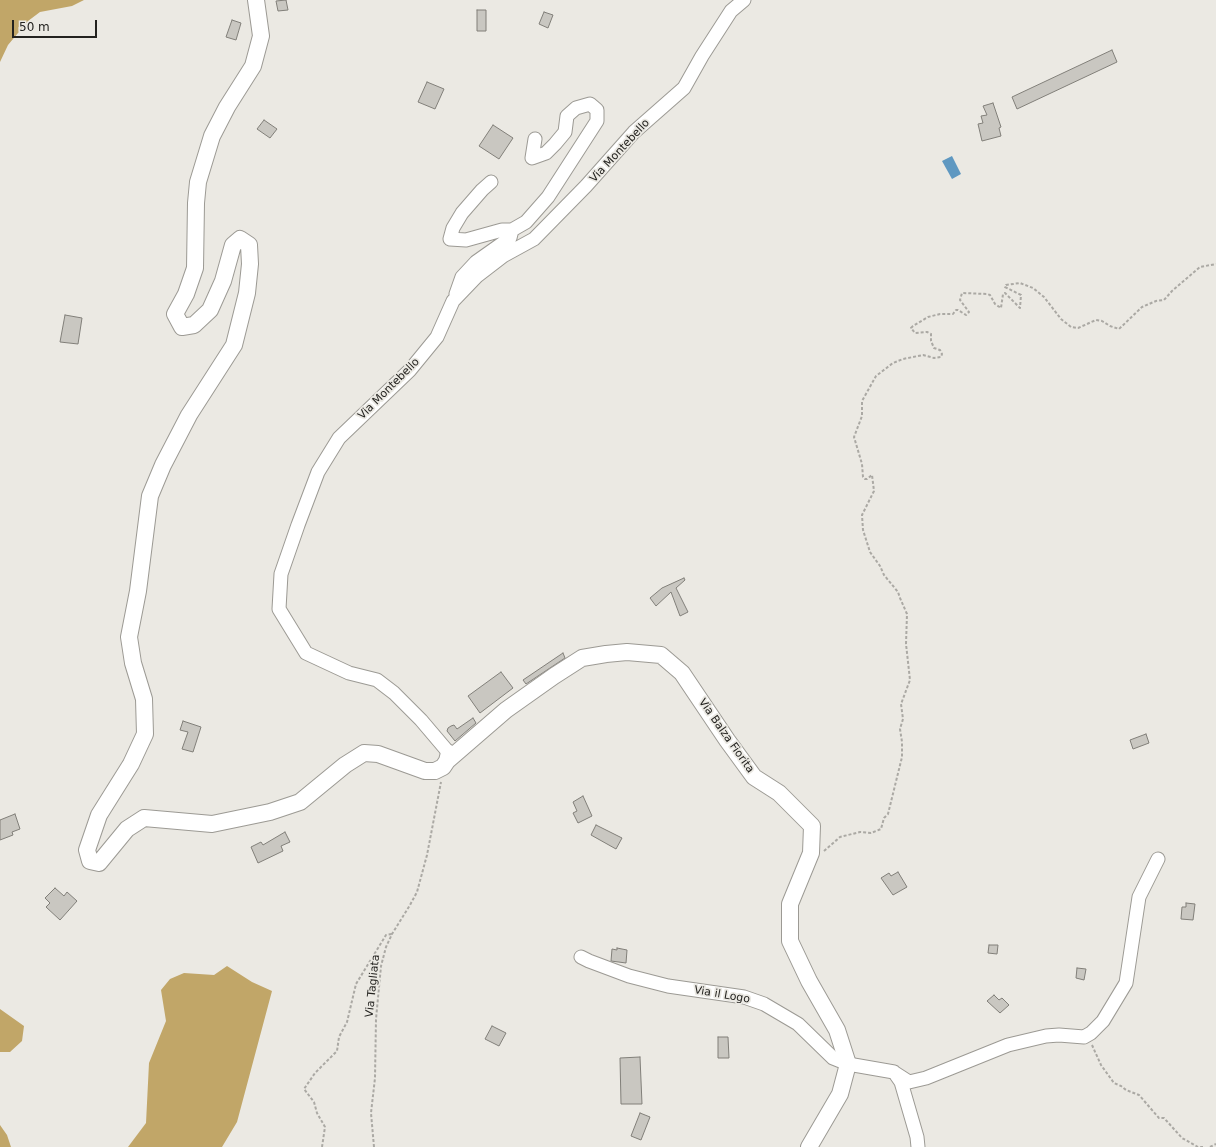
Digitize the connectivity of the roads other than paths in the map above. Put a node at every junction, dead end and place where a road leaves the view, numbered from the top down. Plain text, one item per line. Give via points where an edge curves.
1 (256, 0) edge
2 (744, 0) edge
3 (535, 139) dead end
4 (491, 182) dead end
5 (512, 230) junction
6 (453, 302) junction
7 (446, 760) junction
8 (1158, 859) dead end
9 (581, 957) dead end
10 (848, 1064) junction
11 (894, 1072) junction
12 (809, 1147) edge
13 (918, 1147) edge

1 - 7 street via 261,36 253,66 227,106 210,142 198,182 195,268 186,294 175,314 182,328 194,325 210,310 223,281 233,245 240,239 249,245 247,292 234,345 189,415 150,496 138,591 129,637 133,663 144,699 145,734 131,764 98,814 87,850 90,861 99,863 127,829 144,818 212,824 270,812 300,802 345,765 364,753 378,754 425,771 435,771
2 - 6 street, Via Montebello via 731,11 684,88 634,132 534,239 503,256 477,276
3 - 5 street via 532,158 546,153 555,144 565,132 567,116 576,108 590,104 597,110 597,121 548,197 526,222
4 - 5 street via 462,213 450,239 466,240 502,230
5 - 6 street via 510,238 476,262 462,277
6 - 7 street, Via Montebello via 437,337 410,370 339,438 318,472 281,574 279,609 306,654 349,673 377,680 421,720
7 - 10 street, Via Balza Fiorita via 506,710 582,658 620,653 660,655 682,673 754,776 779,793 812,826 811,853 790,904 790,940 809,982 837,1030
8 - 11 street, Via il Logo via 1139,897 1126,983 1103,1021 1092,1033 1087,1036 1046,1036 1008,1045 926,1078 909,1082
9 - 10 street, Via il Logo via 629,976 764,1004 798,1024 833,1058
10 - 11 street, Via il Logo
10 - 12 street via 840,1094
11 - 13 street via 902,1082

